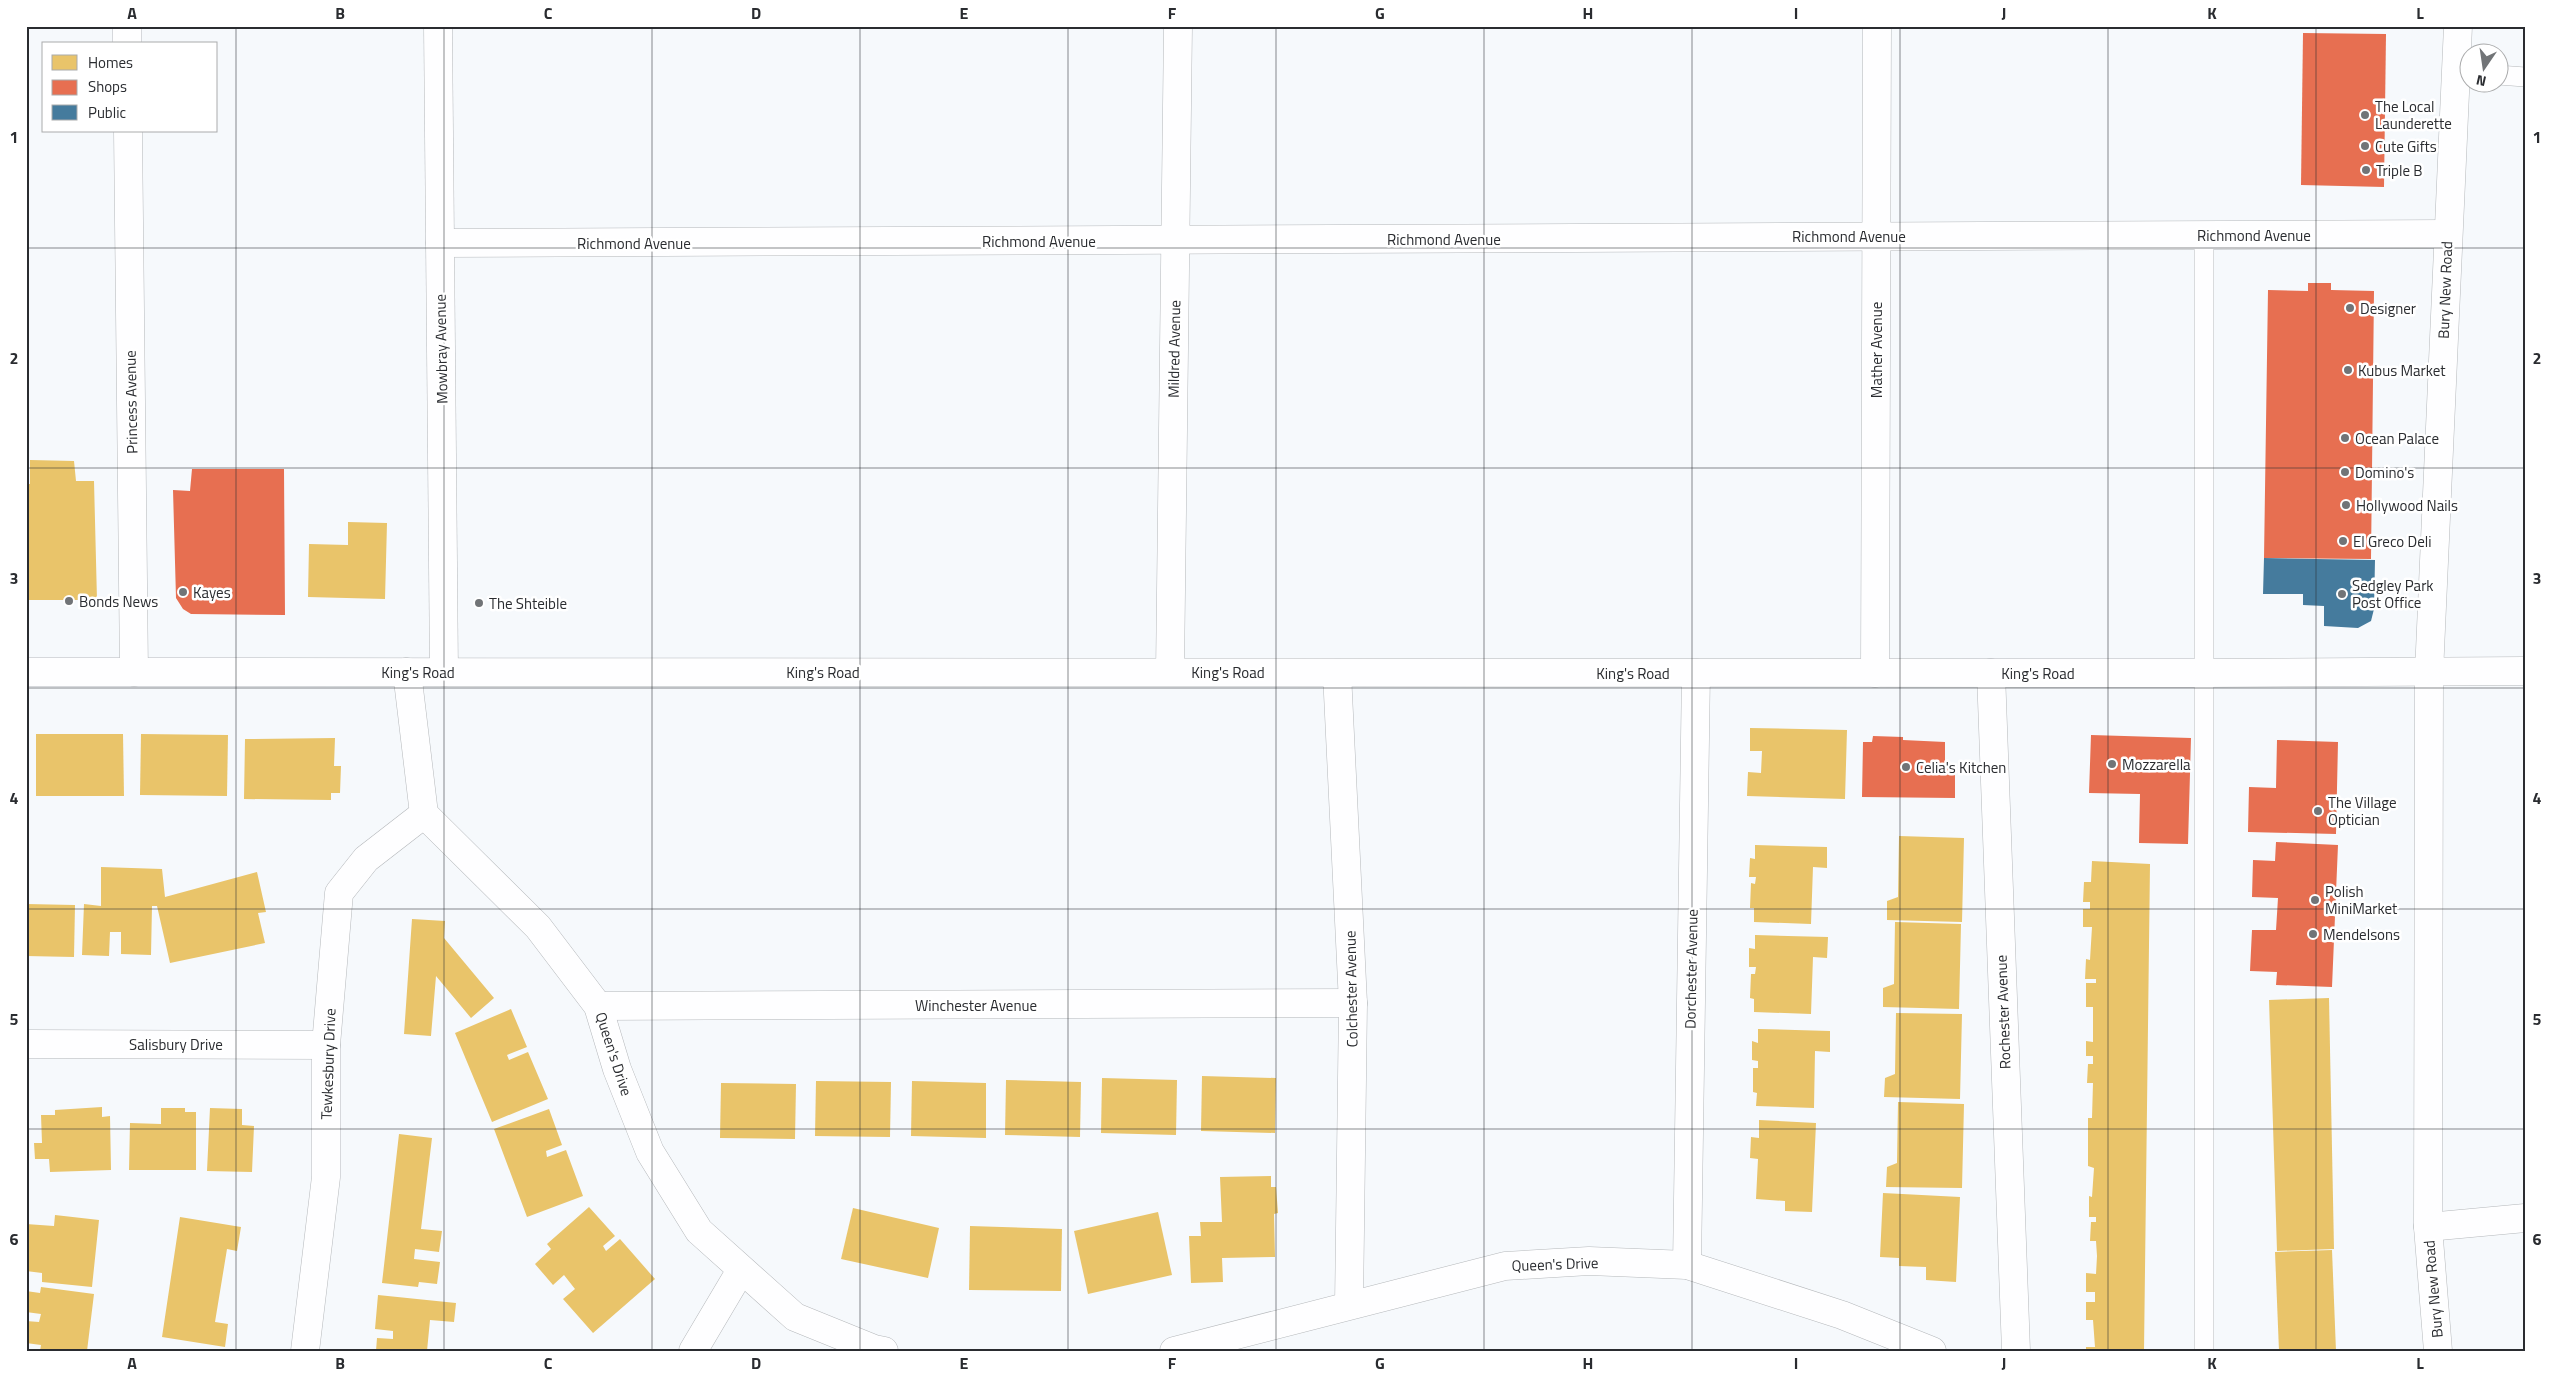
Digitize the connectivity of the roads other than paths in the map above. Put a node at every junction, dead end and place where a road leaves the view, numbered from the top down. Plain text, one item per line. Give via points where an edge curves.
1 (127, 26) edge
2 (438, 26) edge
3 (1178, 26) edge
4 (1877, 26) edge
5 (2458, 26) edge
6 (127, 42) edge
7 (2459, 42) edge
8 (2508, 76) edge
9 (2525, 77) edge
10 (2460, 92) edge
11 (128, 132) edge
12 (2447, 234) junction
13 (2204, 235) junction
14 (1876, 236) junction
15 (1175, 240) junction
16 (440, 244) junction
17 (2525, 671) edge
18 (26, 672) edge
19 (134, 672) junction
20 (407, 672) junction
21 (444, 672) junction
22 (1170, 672) junction
23 (1337, 673) junction
24 (1696, 673) junction
25 (1875, 673) junction
26 (1991, 673) junction
27 (2204, 673) junction
28 (2429, 673) junction
29 (424, 814) junction
30 (1354, 1003) junction
31 (598, 1006) junction
32 (26, 1044) edge
33 (326, 1044) junction
34 (2525, 1218) edge
35 (2428, 1227) junction
36 (1687, 1265) junction
37 (741, 1270) junction
38 (1349, 1306) junction
39 (305, 1351) edge
40 (693, 1351) edge
41 (884, 1351) edge
42 (1174, 1351) edge
43 (1932, 1351) edge
44 (2016, 1351) edge
45 (2204, 1351) edge
46 (2438, 1351) edge

1 - 6 main road
2 - 16 main road, Mowbray Avenue
3 - 15 main road, Mildred Avenue
4 - 14 main road, Mather Avenue
5 - 7 main road, Bury New Road
8 - 9 lane
10 - 12 main road, Bury New Road
11 - 19 main road, Princess Avenue
12 - 13 main road, Richmond Avenue
12 - 28 main road, Bury New Road
13 - 14 main road, Richmond Avenue
13 - 27 lane
14 - 15 main road, Richmond Avenue
14 - 25 main road, Mather Avenue
15 - 16 main road, Richmond Avenue
15 - 22 main road, Mildred Avenue
16 - 21 main road, Mowbray Avenue
17 - 28 main road, King's Road
18 - 19 main road, King's Road
19 - 20 main road, King's Road
20 - 21 main road, King's Road
20 - 29 main road
21 - 22 main road, King's Road
22 - 23 main road, King's Road
23 - 24 main road, King's Road
23 - 30 main road, Colchester Avenue
24 - 25 main road, King's Road
24 - 36 main road, Dorchester Avenue
25 - 26 main road, King's Road
26 - 27 main road, King's Road
26 - 44 main road, Rochester Avenue
27 - 28 main road, King's Road
27 - 45 lane
28 - 35 main road, Bury New Road
29 - 31 main road, Queen's Drive via 538,927
29 - 33 main road, Tewkesbury Drive via 366,859 340,894
30 - 31 main road, Winchester Avenue
30 - 38 main road, Colchester Avenue
31 - 37 main road, Queen's Drive via 617,1068 650,1152 699,1231
32 - 33 main road, Salisbury Drive
33 - 39 main road, Tewkesbury Drive via 326,1177
34 - 35 main road
35 - 46 main road, Bury New Road
36 - 38 main road, Queen's Drive via 1589,1261 1505,1266
36 - 43 main road, Queen's Drive via 1842,1315
37 - 40 main road
37 - 41 main road, Queen's Drive via 794,1318
38 - 42 main road, Queen's Drive

